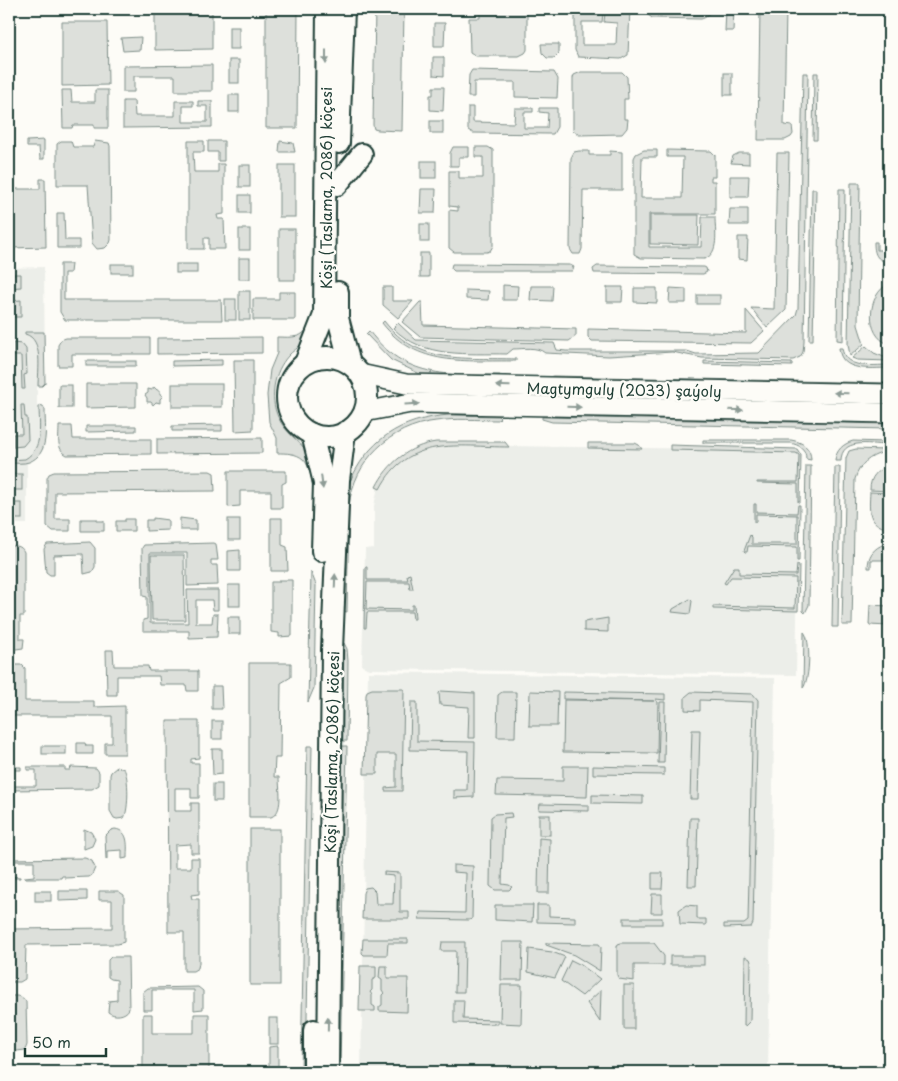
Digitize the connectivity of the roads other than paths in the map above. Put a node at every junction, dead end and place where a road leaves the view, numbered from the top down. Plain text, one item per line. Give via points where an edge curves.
1 (327, 9) edge
2 (344, 9) edge
3 (362, 154) dead end
4 (337, 185) junction
5 (305, 363) junction
6 (355, 369) junction
7 (889, 394) edge
8 (364, 412) junction
9 (889, 413) edge
10 (346, 432) junction
11 (312, 434) junction
12 (314, 1072) edge
13 (328, 1072) edge

1 -> 5 main road, Köşi (Taslama, 2086) köçesi via 324,315
2 - 4 main road, Köşi (Taslama, 2086) köçesi
3 - 4 main road
4 - 6 main road, Köşi (Taslama, 2086) köçesi via 338,318
5 - 6 main road via 328,356 339,358
5 - 11 main road via 288,384 286,398 296,423
7 -> 6 main road, Magtymguly (2033) şaýoly via 406,384
6 - 8 main road via 365,386
8 -> 9 main road, Magtymguly (2033) şaýoly via 411,403
8 - 10 main road
10 - 11 main road via 332,437
13 -> 10 main road, Köşi (Taslama, 2086) köçesi via 332,650 340,480
11 -> 12 main road, Köşi (Taslama, 2086) köçesi via 324,483

